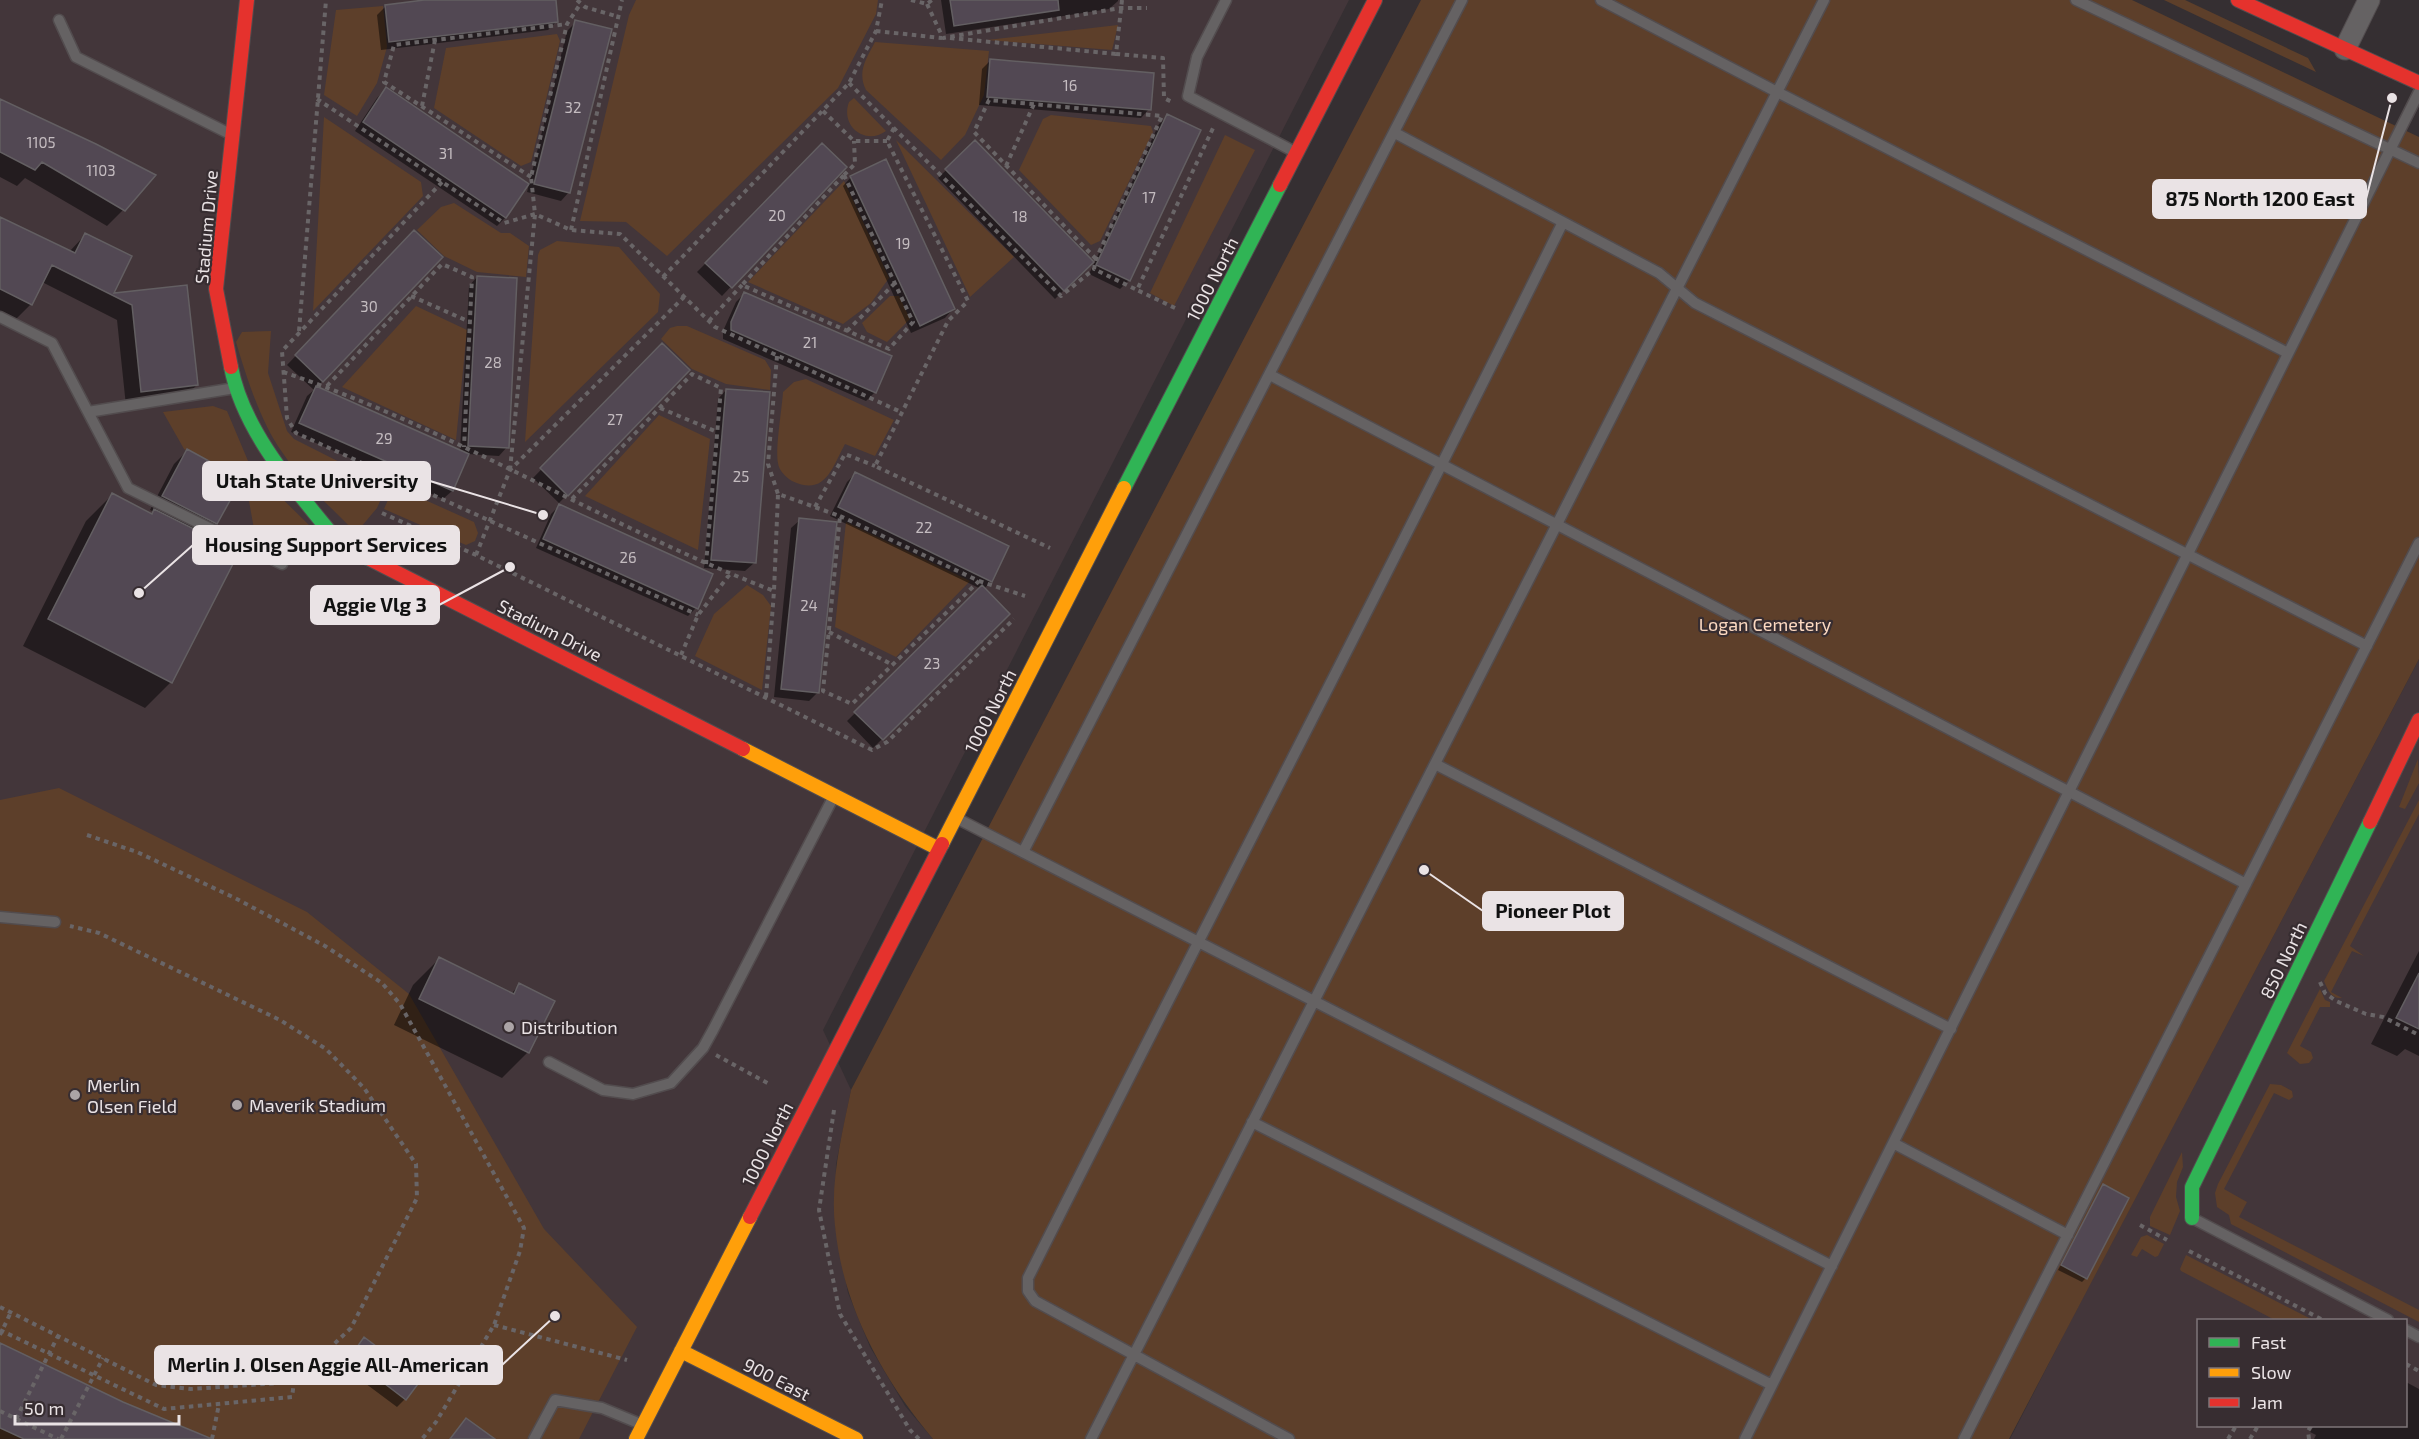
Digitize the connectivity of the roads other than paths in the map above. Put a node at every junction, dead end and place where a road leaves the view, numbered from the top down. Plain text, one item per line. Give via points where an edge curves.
1 (248, 0) edge
2 (1226, 0) edge
3 (1376, 0) edge
4 (1462, 0) edge
5 (1601, 0) edge
6 (1824, 0) edge
7 (2076, 0) edge
8 (2238, 0) edge
9 (2369, 0) edge
10 (59, 20) dead end
11 (2345, 49) junction
12 (2419, 83) edge
13 (1777, 92) junction
14 (2419, 92) edge
15 (1395, 133) junction
16 (233, 136) junction
17 (2390, 149) junction
18 (1297, 153) junction
19 (2419, 163) edge
20 (1563, 222) junction
21 (1677, 287) junction
22 (0, 317) edge
23 (2288, 353) junction
24 (1269, 375) junction
25 (235, 388) junction
26 (88, 412) junction
27 (1443, 465) junction
28 (1556, 524) junction
29 (2419, 543) edge
30 (2187, 555) junction
31 (282, 564) dead end
32 (2367, 646) junction
33 (2419, 720) edge
34 (1435, 764) junction
35 (2069, 792) junction
36 (834, 796) junction
37 (956, 818) junction
38 (939, 849) junction
39 (1023, 852) junction
40 (2246, 884) junction
41 (0, 916) edge
42 (55, 922) road end
43 (1197, 941) junction
44 (1314, 1001) junction
45 (1951, 1029) junction
46 (549, 1062) dead end
47 (1252, 1122) junction
48 (1893, 1143) junction
49 (2192, 1218) joint
50 (2068, 1235) junction
51 (1832, 1266) junction
52 (2386, 1319) edge
53 (681, 1351) junction
54 (1133, 1356) junction
55 (1772, 1386) junction
56 (643, 1425) junction
57 (534, 1439) edge
58 (636, 1439) edge
59 (856, 1439) edge
60 (1091, 1439) edge
61 (1289, 1439) edge
62 (1745, 1439) edge
63 (1964, 1439) edge

1 - 16 street, Stadium Drive
2 - 18 lane via 1197,57 1188,96
3 - 18 street, 1000 North
4 - 15 lane
5 - 13 lane
6 - 13 lane
7 - 17 lane
8 - 11 street
9 - 11 street
10 - 16 lane via 76,57
11 - 12 street
13 - 21 lane
13 - 23 lane
14 - 17 lane
15 - 20 lane
15 - 24 lane
16 - 25 street, Stadium Drive via 216,289
17 - 19 lane
17 - 23 lane
18 - 37 street, 1000 North
20 - 21 lane via 1659,273
20 - 27 lane
21 - 28 lane
21 - 30 lane via 1695,303
22 - 26 lane via 52,343
23 - 30 lane
24 - 27 lane
24 - 39 lane
25 - 26 lane
25 - 36 street, Stadium Drive via 274,463 346,547
26 - 31 lane via 128,488
27 - 28 lane
27 - 43 lane
28 - 34 lane
28 - 35 lane
29 - 32 lane
30 - 32 lane
30 - 35 lane
32 - 40 lane
33 - 49 street, 850 North via 2192,1187
34 - 44 lane
34 - 45 lane
35 - 40 lane
35 - 45 lane
36 - 38 street, Stadium Drive
36 - 46 lane via 702,1048 671,1083 633,1094 603,1090
37 - 38 street, 1000 North
37 - 39 lane
38 - 53 street, 1000 North
39 - 43 lane
40 - 50 lane
41 - 42 lane
43 - 44 lane
43 - 54 lane via 1028,1278 1028,1291 1035,1301
44 - 47 lane
44 - 51 lane
45 - 48 lane
47 - 54 lane
47 - 55 lane
48 - 50 lane
48 - 51 lane
49 - 52 lane
50 - 63 lane
51 - 55 lane
53 - 56 street, 1000 North
53 - 59 street, 900 East
54 - 60 lane
54 - 61 lane
55 - 62 lane
56 - 57 lane via 602,1408 555,1400
56 - 58 street, 1000 North

